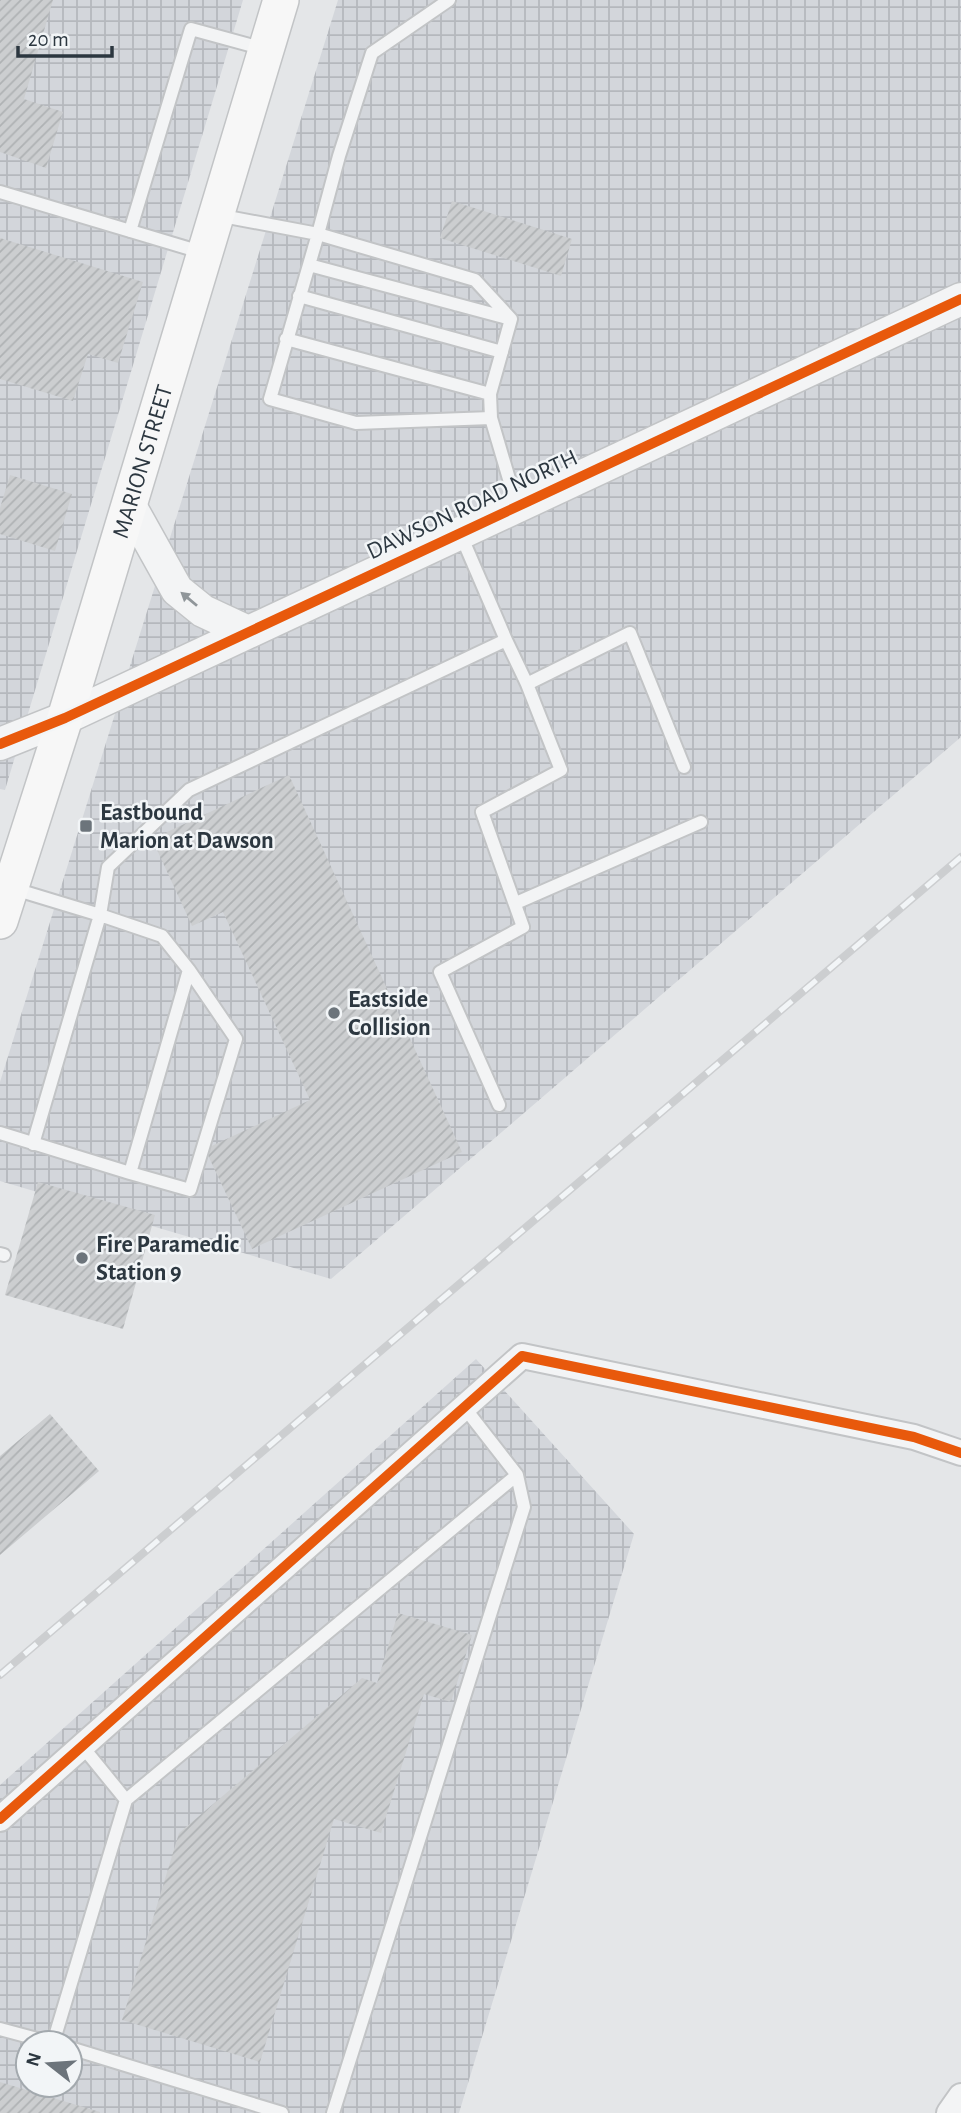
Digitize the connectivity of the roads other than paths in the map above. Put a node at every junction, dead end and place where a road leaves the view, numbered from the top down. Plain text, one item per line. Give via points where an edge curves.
1 (281, 0) edge
2 (449, 0) edge
3 (266, 49) junction
4 (0, 192) edge
5 (216, 215) junction
6 (131, 231) junction
7 (318, 234) junction
8 (205, 253) junction
9 (309, 265) junction
10 (299, 296) junction
11 (961, 299) edge
12 (511, 319) junction
13 (286, 339) junction
14 (502, 352) junction
15 (490, 394) junction
16 (491, 418) junction
17 (129, 504) junction
18 (517, 506) junction
19 (460, 533) junction
20 (248, 632) junction
21 (506, 640) junction
22 (527, 684) junction
23 (65, 718) junction
24 (0, 744) edge
25 (684, 767) dead end
26 (701, 822) dead end
27 (11, 887) junction
28 (516, 903) junction
29 (100, 915) junction
30 (0, 921) edge
31 (190, 970) junction
32 (499, 1105) dead end
33 (0, 1133) edge
34 (33, 1144) junction
35 (130, 1173) junction
36 (464, 1407) junction
37 (961, 1453) edge
38 (517, 1475) junction
39 (82, 1746) junction
40 (126, 1800) junction
41 (0, 1819) edge
42 (57, 2029) edge
43 (84, 2052) edge
44 (961, 2096) edge
45 (282, 2113) edge
46 (333, 2113) edge
47 (949, 2113) edge

1 - 3 main road, MARION STREET
2 - 7 lane via 372,53
3 - 5 main road, MARION STREET
3 - 6 lane via 191,29
4 - 6 lane
5 - 7 lane
5 - 8 main road, MARION STREET
6 - 8 lane
7 - 9 lane
7 - 12 lane via 475,280
8 - 17 main road, MARION STREET
9 - 10 lane
9 - 12 lane
10 - 13 lane
10 - 14 lane
11 - 18 street, DAWSON ROAD NORTH
12 - 14 lane
13 - 15 lane
13 - 16 lane via 270,399 356,422
14 - 15 lane
15 - 16 lane
16 - 18 lane
20 -> 17 street via 203,611 177,590
17 - 23 main road, MARION STREET
18 - 19 street, DAWSON ROAD NORTH
19 - 20 street, DAWSON ROAD NORTH
19 - 21 lane
20 - 23 street, DAWSON ROAD NORTH
21 - 22 lane
21 - 29 lane via 190,790 108,867
22 - 25 lane via 630,633
22 - 28 lane via 561,770 482,812
23 - 24 street, DAWSON ROAD NORTH
23 - 27 main road, MARION STREET
26 - 28 lane
27 - 29 lane
27 - 30 main road, MARION STREET
28 - 32 lane via 523,927 440,972
29 - 31 lane via 163,936
29 - 34 lane
31 - 35 lane
31 - 35 lane via 236,1039 190,1189
33 - 34 lane
34 - 35 lane
36 - 37 street via 522,1356 914,1437
36 - 38 lane
36 - 39 street
38 - 40 lane
38 - 46 lane via 524,1507
39 - 40 lane
39 - 41 street
40 - 42 lane
43 - 45 lane
44 - 47 street

